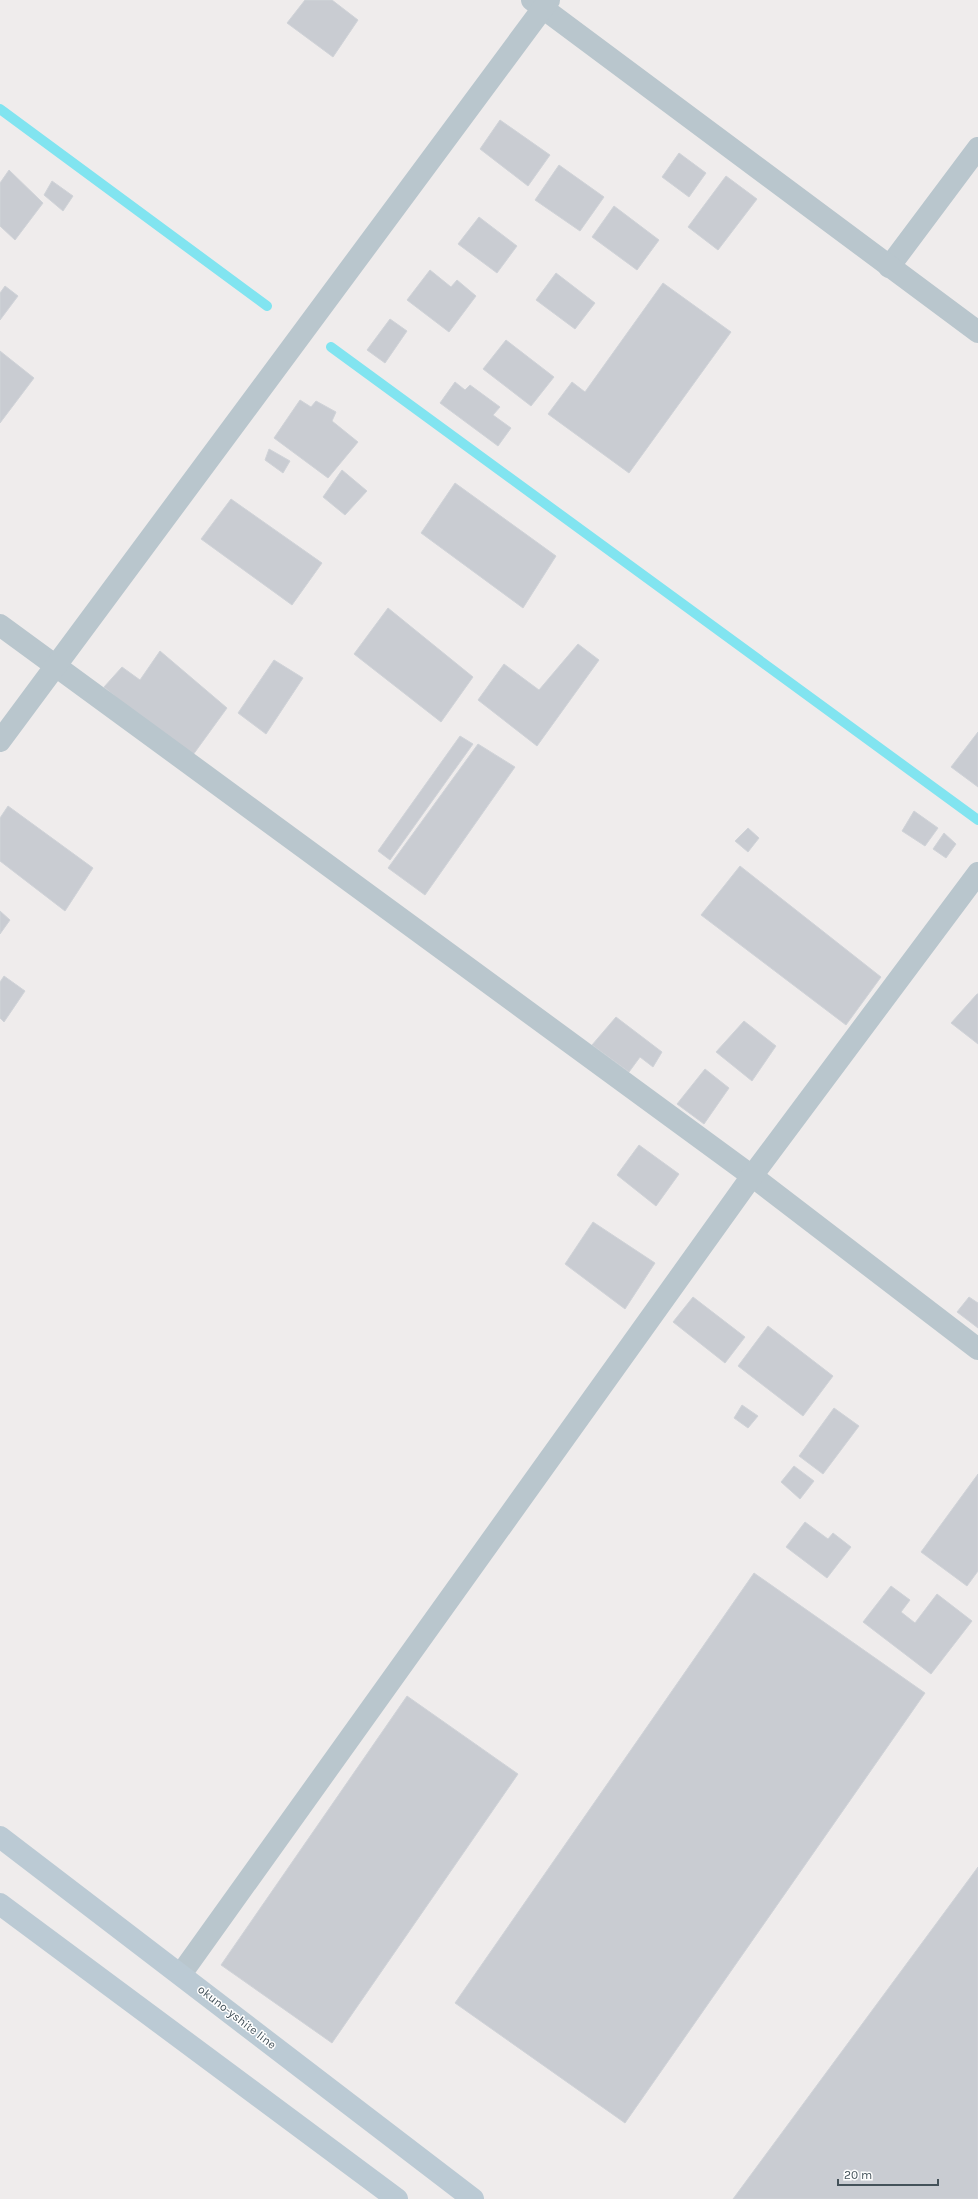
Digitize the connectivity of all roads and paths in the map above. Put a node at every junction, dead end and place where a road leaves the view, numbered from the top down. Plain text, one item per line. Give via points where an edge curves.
1 (541, 3) edge
2 (978, 148) edge
3 (889, 267) junction
4 (978, 332) edge
5 (0, 625) edge
6 (55, 666) junction
7 (0, 741) edge
8 (978, 872) edge
9 (752, 1176) junction
10 (978, 1349) edge
11 (0, 1837) edge
12 (0, 1904) edge
13 (181, 1974) junction
14 (397, 2199) edge
15 (473, 2199) edge

1 - 3 street
1 - 6 street
2 - 3 street
3 - 4 street
5 - 6 street
6 - 7 street
6 - 9 street
8 - 9 street
9 - 10 street
9 - 13 street
11 - 13 main road, okuno-yshite line
12 - 14 main road
13 - 15 main road, okuno-yshite line

